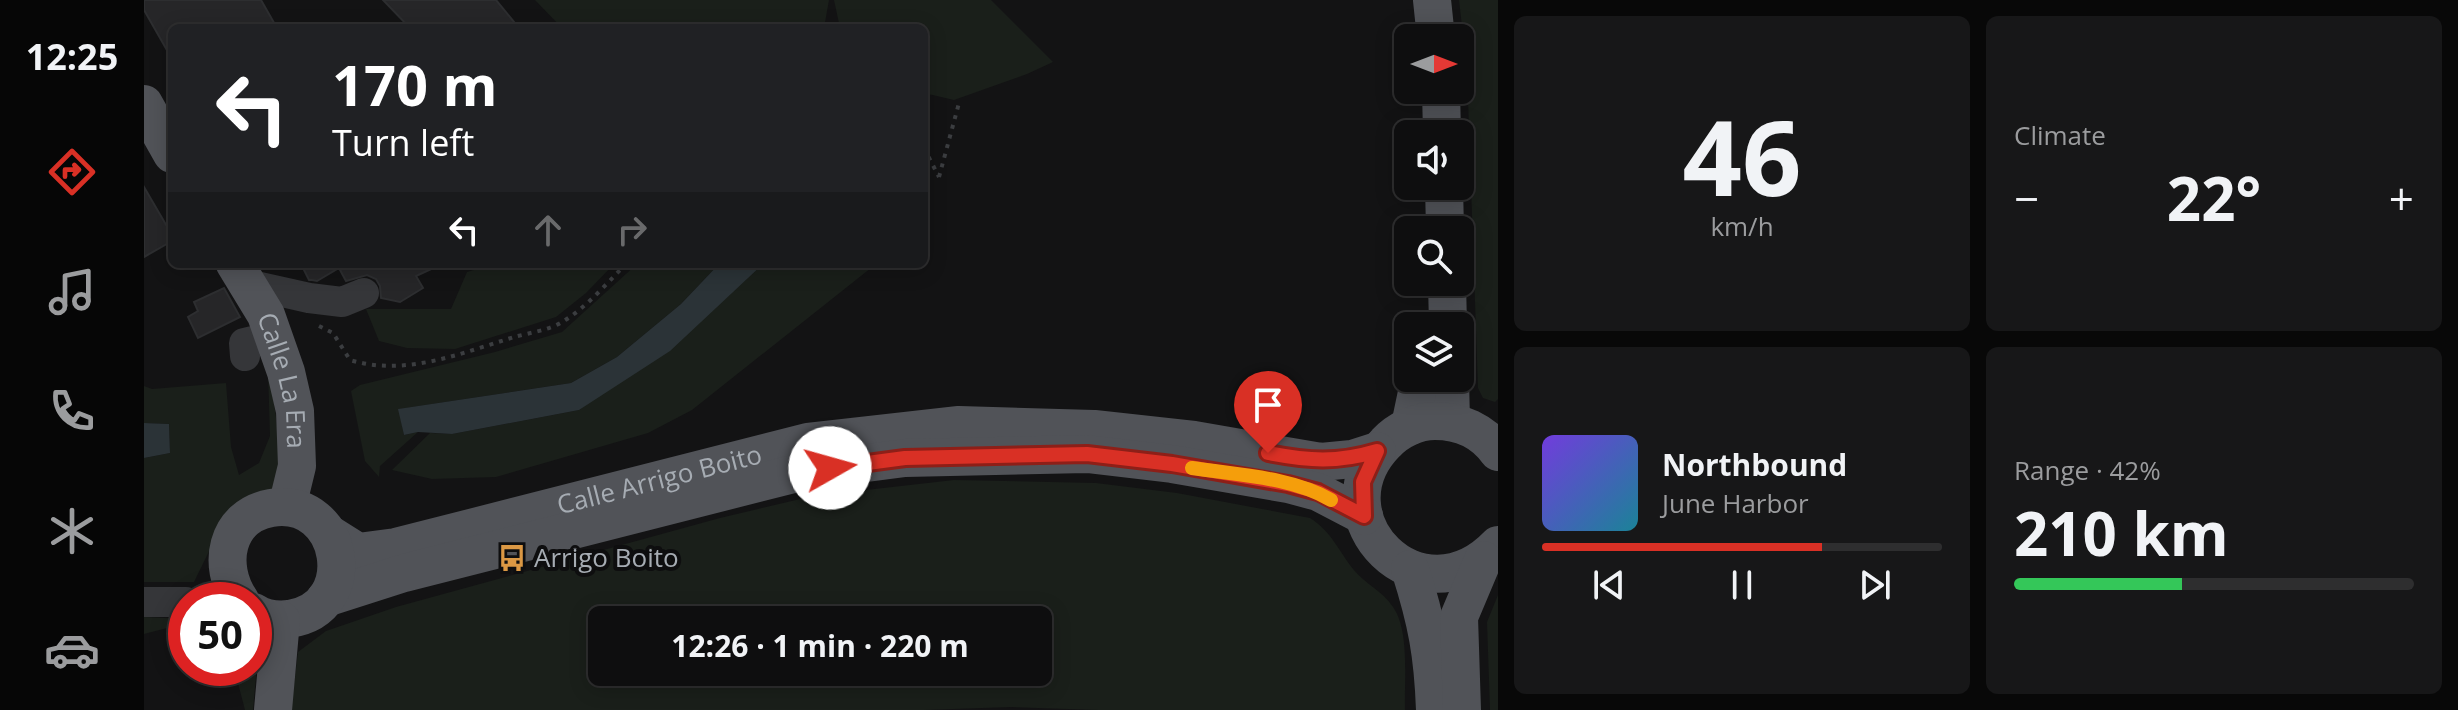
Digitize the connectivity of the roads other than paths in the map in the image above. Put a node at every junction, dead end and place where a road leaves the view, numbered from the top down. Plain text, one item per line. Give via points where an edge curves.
1 (1406, 0) edge
2 (1432, 0) edge
3 (1409, 24) edge
4 (1435, 24) edge
5 (144, 104) edge
6 (168, 147) edge
7 (241, 274) edge
8 (364, 293) dead end
9 (1417, 392) edge
10 (1450, 392) edge
11 (1451, 422) junction
12 (1410, 426) junction
13 (1496, 443) edge
14 (1377, 451) junction
15 (287, 507) junction
16 (1364, 516) junction
17 (331, 535) junction
18 (1490, 552) edge
19 (1410, 569) junction
20 (232, 582) edge
21 (326, 598) junction
22 (144, 602) edge
23 (168, 602) edge
24 (272, 611) edge
25 (266, 686) edge
26 (273, 710) edge
27 (1435, 710) edge
28 (1462, 710) edge

1 - 3 main road
2 - 4 main road
5 - 6 main road
7 - 8 street via 309,298 342,302
7 - 15 main road, Calle La Era via 266,315 259,346 286,372 295,411 297,466
9 - 12 main road
10 - 11 main road
11 - 12 main road
11 - 13 main road
12 - 14 main road
14 - 16 main road via 1363,482
14 - 17 main road, Calle Arrigo Boito via 1321,462 1094,429 959,425 808,442 396,547 358,552
15 - 17 main road via 312,516
15 - 20 main road via 250,517 236,530 226,567
16 - 19 main road via 1373,538
16 - 21 main road, Calle Arrigo Boito via 1318,492 1288,484 1158,462 1087,454 905,458 805,471 404,573
17 - 21 main road via 338,559
18 - 19 main road via 1460,571 1435,575
18 - 28 main road via 1459,617
19 - 27 main road via 1433,655
21 - 24 main road via 298,618
22 - 23 street
25 - 26 main road

